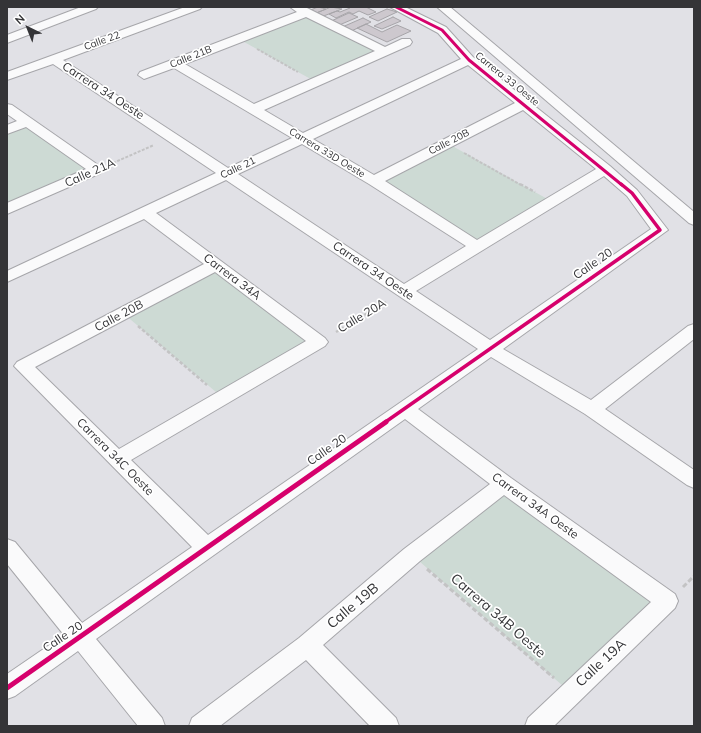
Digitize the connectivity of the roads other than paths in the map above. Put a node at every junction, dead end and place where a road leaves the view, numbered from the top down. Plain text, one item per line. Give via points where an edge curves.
1 (92, 7) edge
2 (196, 7) edge
3 (396, 7) edge
4 (443, 7) edge
5 (300, 10) edge
6 (7, 39) edge
7 (406, 42) dead end
8 (385, 52) junction
9 (54, 59) junction
10 (469, 60) junction
11 (175, 63) junction
12 (144, 75) dead end
13 (7, 76) edge
14 (524, 104) junction
15 (7, 108) edge
16 (253, 110) junction
17 (27, 122) junction
18 (7, 130) edge
19 (302, 138) junction
20 (605, 169) junction
21 (227, 173) junction
22 (374, 181) junction
23 (7, 210) edge
24 (145, 212) junction
25 (694, 220) edge
26 (660, 230) joint
27 (478, 247) junction
28 (215, 265) junction
29 (7, 277) edge
30 (404, 291) junction
31 (694, 330) edge
32 (489, 348) junction
33 (23, 366) joint
34 (404, 408) junction
35 (592, 409) junction
36 (117, 459) junction
37 (694, 480) edge
38 (504, 484) junction
39 (7, 548) edge
40 (207, 548) junction
41 (667, 601) joint
42 (81, 637) junction
43 (307, 645) junction
44 (7, 688) edge
45 (153, 726) edge
46 (201, 726) edge
47 (387, 726) edge
48 (537, 726) edge

1 - 6 street
2 - 9 street, Calle 22
3 - 10 street, Carrera 33 Oeste via 442,30
4 - 25 street, Carrera 33 Oeste
5 - 8 street
5 - 11 street, Calle 21B
7 - 8 street
8 - 16 street
9 - 13 street, Calle 22
9 - 21 street, Carrera 34 Oeste
10 - 14 street, Carrera 33 Oeste
10 - 19 street, Calle 21
11 - 12 street, Calle 21B
11 - 16 street, Carrera 33D Oeste
14 - 20 street, Carrera 33 Oeste
14 - 22 street, Calle 20B
15 - 17 street
16 - 19 street, Carrera 33D Oeste
17 - 18 street
17 - 23 street, Calle 21A via 96,170
19 - 21 street, Calle 21
19 - 22 street, Carrera 33D Oeste
20 - 26 street, Carrera 33 Oeste via 632,194
20 - 27 street
21 - 24 street, Calle 21
21 - 30 street, Carrera 34 Oeste
22 - 27 street, Carrera 33D Oeste
24 - 28 street, Carrera 34A
24 - 29 street, Calle 21
26 - 32 street, Calle 20
27 - 30 street
28 - 33 street, Calle 20B
28 - 36 street, Carrera 34A via 319,342
30 - 32 street, Carrera 34 Oeste
31 - 35 street
32 - 34 street, Calle 20
32 - 35 street, Carrera 34 Oeste
33 - 36 street, Carrera 34C Oeste
34 - 38 street, Carrera 34A Oeste
34 - 40 street, Calle 20
35 - 37 street, Carrera 34 Oeste
36 - 40 street, Carrera 34C Oeste
38 - 41 street, Carrera 34A Oeste
38 - 43 street, Calle 19B via 412,556
39 - 42 street
40 - 42 street, Calle 20
41 - 48 street, Calle 19A
42 - 44 street, Calle 20
42 - 45 street
43 - 46 street, Calle 19B
43 - 47 street

